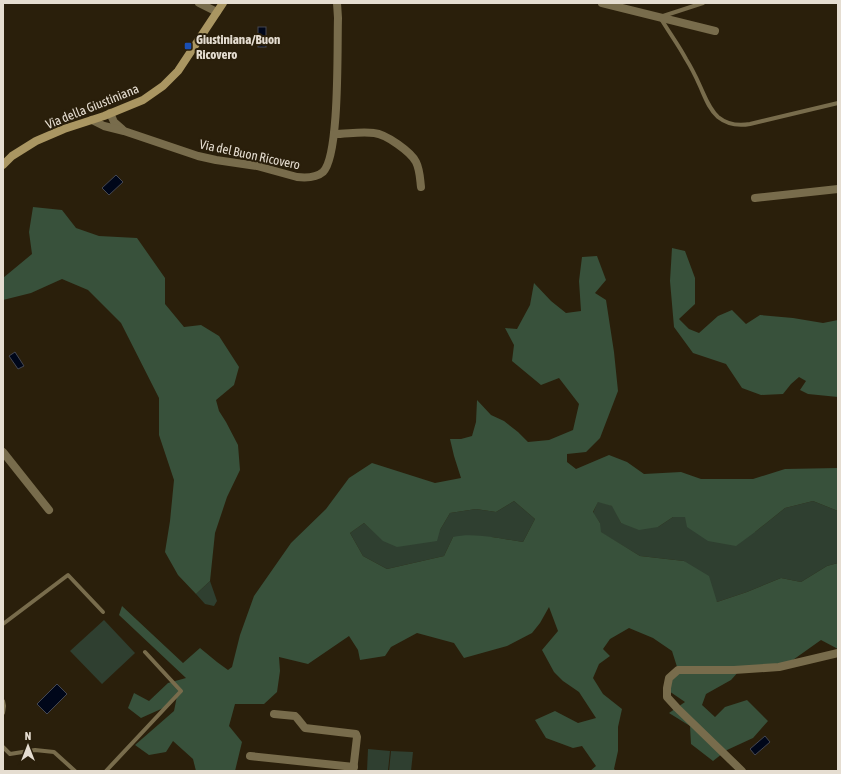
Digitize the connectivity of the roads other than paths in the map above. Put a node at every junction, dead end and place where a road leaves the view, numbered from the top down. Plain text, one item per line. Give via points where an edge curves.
1 (199, 3) edge
2 (223, 3) edge
3 (337, 3) edge
4 (602, 3) edge
5 (703, 3) edge
6 (217, 12) junction
7 (660, 17) junction
8 (715, 31) dead end
9 (838, 103) edge
10 (110, 113) junction
11 (92, 120) junction
12 (124, 131) junction
13 (334, 134) junction
14 (3, 165) edge
15 (421, 187) dead end
16 (838, 189) edge
17 (755, 198) dead end
18 (3, 452) edge
19 (49, 510) dead end
20 (103, 612) dead end
21 (3, 624) edge
22 (145, 652) dead end
23 (838, 653) edge
24 (3, 701) edge
25 (3, 713) edge
26 (274, 714) dead end
27 (3, 747) edge
28 (250, 756) dead end
29 (354, 769) edge
30 (75, 771) edge
31 (106, 771) edge
32 (742, 771) edge

1 - 6 street
2 - 6 street, Via della Giustiniana
3 - 13 street, Via del Buon Ricovero
4 - 7 street
5 - 7 lane
6 - 10 street, Via della Giustiniana via 178,72 143,100
7 - 8 street
7 - 9 lane via 709,105 724,121 738,125 750,124
10 - 11 street, Via della Giustiniana
10 - 12 street via 114,122
11 - 12 street, Via del Buon Ricovero
11 - 14 street, Via della Giustiniana via 36,141
12 - 13 street, Via del Buon Ricovero via 198,156 257,166 304,178 319,174 326,167
13 - 15 street via 372,133 391,140 416,161
16 - 17 street
18 - 19 street
20 - 21 lane via 68,575
22 - 31 lane via 182,691
23 - 32 street via 779,667 678,670 669,678 668,697
24 - 25 lane
26 - 29 street via 295,716 305,728 356,734
27 - 30 lane via 10,754 35,750 54,752
28 - 29 street

